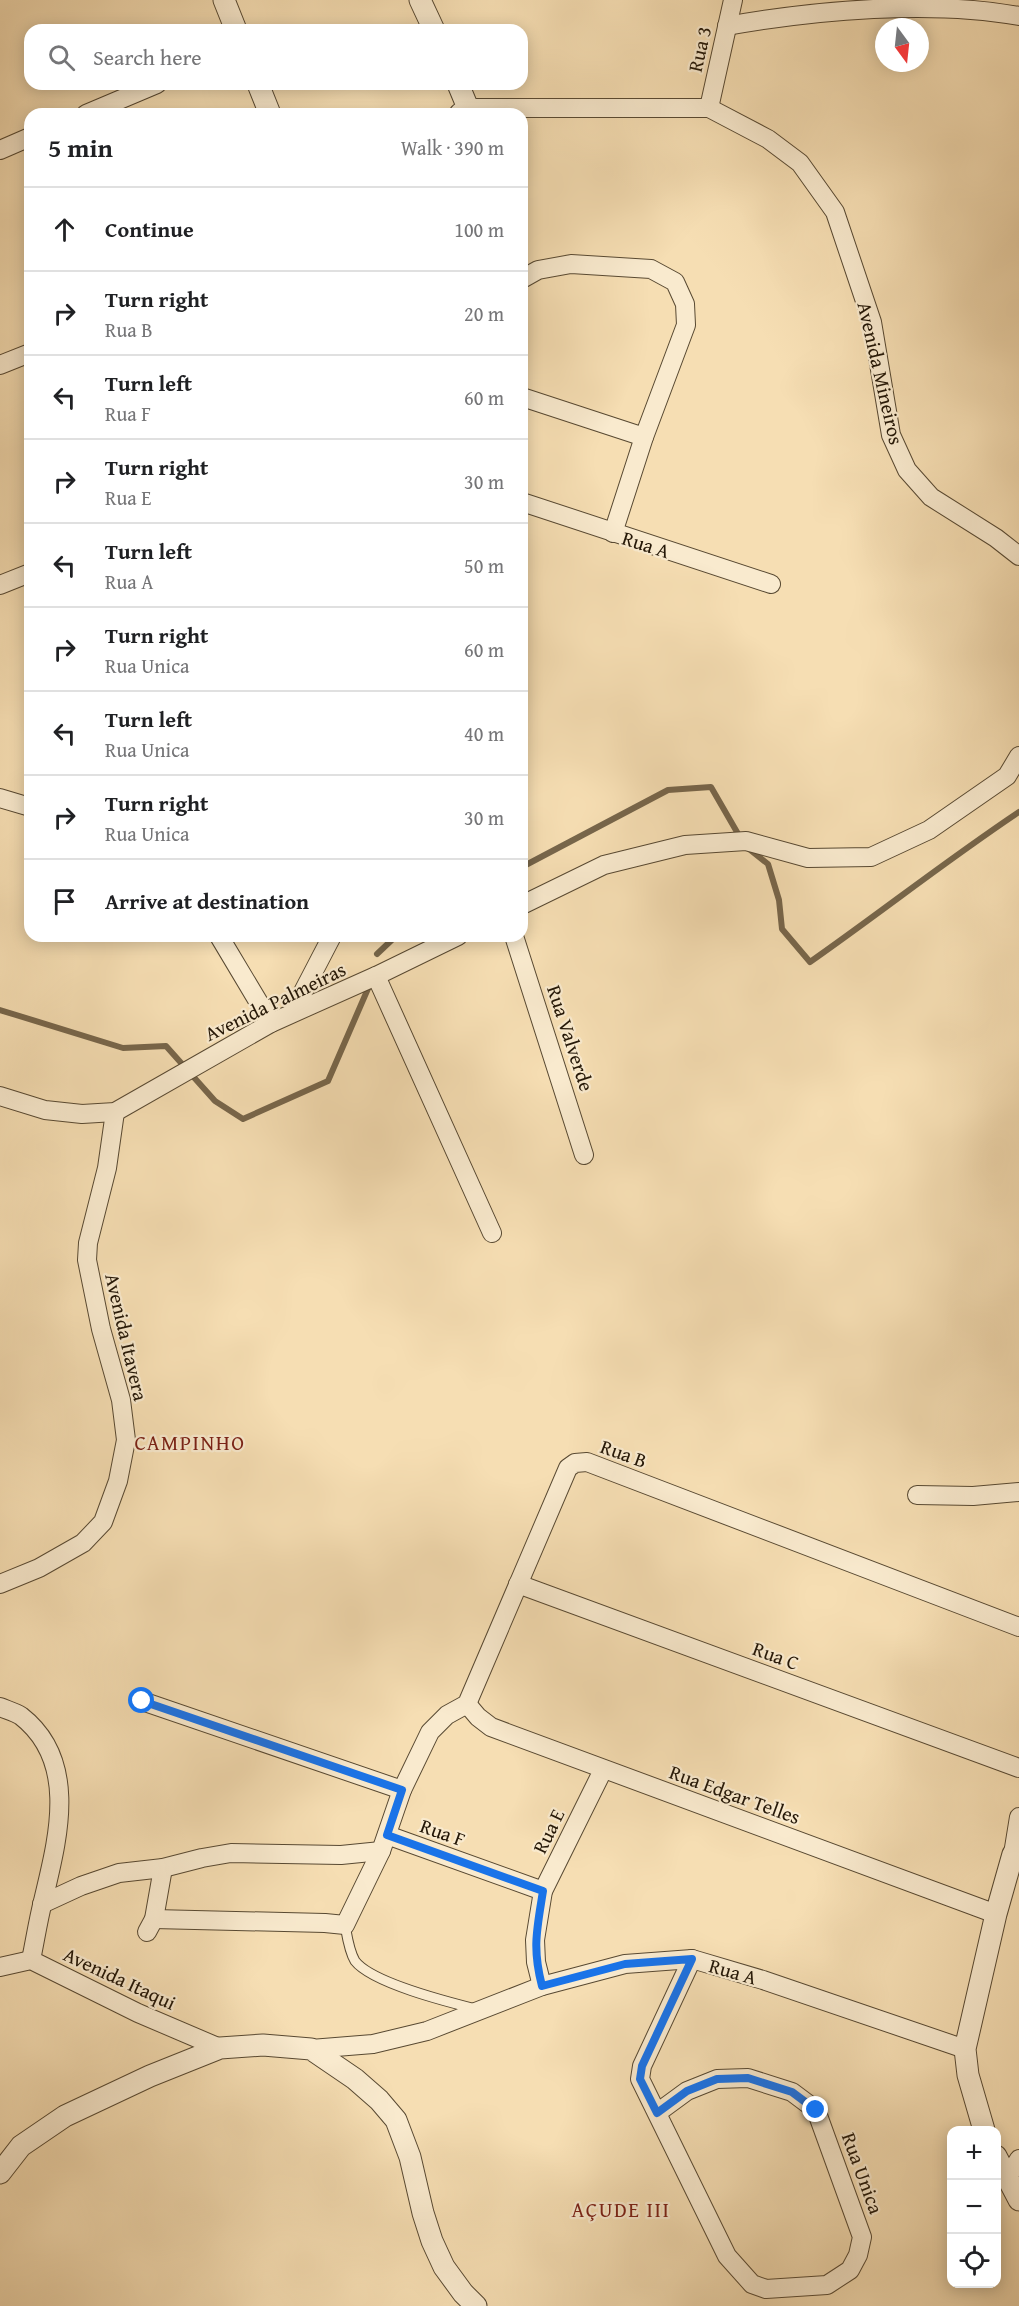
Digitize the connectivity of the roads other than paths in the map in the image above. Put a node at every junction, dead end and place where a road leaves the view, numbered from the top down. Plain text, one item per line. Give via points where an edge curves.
1 (224, 0) edge
2 (420, 0) edge
3 (733, 0) edge
4 (1019, 16) edge
5 (234, 24) edge
6 (431, 24) edge
7 (727, 26) junction
8 (143, 90) edge
9 (260, 90) edge
10 (459, 90) edge
11 (100, 108) edge
12 (268, 108) edge
13 (463, 108) edge
14 (709, 108) junction
15 (528, 110) edge
16 (24, 140) edge
17 (0, 150) edge
18 (528, 276) edge
19 (24, 355) edge
20 (0, 365) edge
21 (528, 399) edge
22 (644, 437) junction
23 (528, 504) edge
24 (613, 533) junction
25 (1019, 556) edge
26 (24, 575) edge
27 (771, 584) dead end
28 (0, 585) edge
29 (1019, 756) edge
30 (0, 798) edge
31 (24, 805) edge
32 (528, 901) edge
33 (223, 942) edge
34 (329, 942) edge
35 (446, 942) edge
36 (516, 942) edge
37 (376, 976) junction
38 (292, 1013) junction
39 (271, 1023) junction
40 (0, 1096) edge
41 (115, 1112) junction
42 (584, 1155) dead end
43 (492, 1233) dead end
44 (1019, 1492) edge
45 (917, 1495) dead end
46 (0, 1584) edge
47 (518, 1584) junction
48 (1019, 1627) edge
49 (142, 1701) dead end
50 (467, 1704) junction
51 (0, 1707) edge
52 (1019, 1768) edge
53 (603, 1770) junction
54 (402, 1790) junction
55 (1019, 1817) edge
56 (384, 1843) junction
57 (1016, 1856) edge
58 (163, 1868) junction
59 (543, 1891) junction
60 (42, 1904) junction
61 (996, 1914) junction
62 (345, 1925) junction
63 (692, 1959) junction
64 (31, 1960) junction
65 (0, 1967) edge
66 (542, 1986) junction
67 (480, 2011) junction
68 (220, 2048) junction
69 (311, 2049) junction
70 (965, 2049) junction
71 (657, 2113) junction
72 (983, 2126) edge
73 (1019, 2159) edge
74 (1001, 2166) edge
75 (0, 2173) edge
76 (1007, 2178) junction
77 (1019, 2200) edge
78 (476, 2306) edge

1 - 5 street
2 - 6 street
3 - 7 street, Rua 3
4 - 7 street via 975,4 923,1 845,5
7 - 14 street, Rua 3
8 - 11 street
9 - 12 street
10 - 13 street, Avenida Mineiros
14 - 15 street, Avenida Mineiros
14 - 25 street, Avenida Mineiros via 768,139 800,162 835,212 872,322 891,435 907,470 931,497
16 - 17 street
18 - 22 street via 571,264 651,269 675,282 685,304 686,325
19 - 20 street
21 - 22 street
22 - 24 street
23 - 24 street, Rua A
24 - 27 street, Rua A
26 - 28 street
29 - 32 street via 1006,776 929,830 871,857 808,858 746,841 685,845 604,866
30 - 31 street
33 - 39 street
34 - 38 street
35 - 37 street, Avenida Palmeiras
36 - 42 street, Rua Valverde
37 - 38 street, Avenida Palmeiras
37 - 43 street
38 - 39 street, Avenida Palmeiras
39 - 41 street, Avenida Palmeiras
40 - 41 street via 45,1110
41 - 46 street, Avenida Itavera via 87,1260 122,1410 126,1440 118,1481 103,1522 83,1543
44 - 45 street
47 - 48 street, Rua B via 568,1468 587,1462
47 - 50 street, Rua B
47 - 52 street, Rua C
49 - 54 street
50 - 53 street, Rua Edgar Telles via 491,1727
50 - 54 street via 447,1715 430,1732
51 - 60 street via 20,1716 43,1739 56,1767 61,1802 54,1857
53 - 59 street, Rua E
53 - 61 street, Rua Edgar Telles
54 - 56 street
55 - 57 street
56 - 58 street via 341,1855 231,1853
56 - 59 street, Rua F
56 - 62 street
57 - 61 street
58 - 60 street via 119,1873
58 - 62 street via 150,1926
59 - 66 street, Rua E via 535,1940
60 - 64 street
61 - 70 street
62 - 67 lane via 355,1960 367,1972
63 - 66 street, Rua A via 625,1964
63 - 70 street, Rua A
63 - 71 street, Rua Unica via 642,2066 640,2079
64 - 65 street, Avenida Itaqui
64 - 68 street, Avenida Itaqui
66 - 67 street, Rua A
67 - 69 street, Rua A via 427,2031 373,2044
68 - 69 street via 263,2045
68 - 75 street via 65,2116 21,2146
69 - 78 street via 380,2100 396,2120 432,2241 444,2267
70 - 72 street
71 - 71 street, Rua Unica via 727,2256 752,2284 766,2289 827,2285 850,2270 862,2237 816,2110 792,2092 738,2078 717,2079 687,2091
73 - 76 street
74 - 76 street
76 - 77 street

